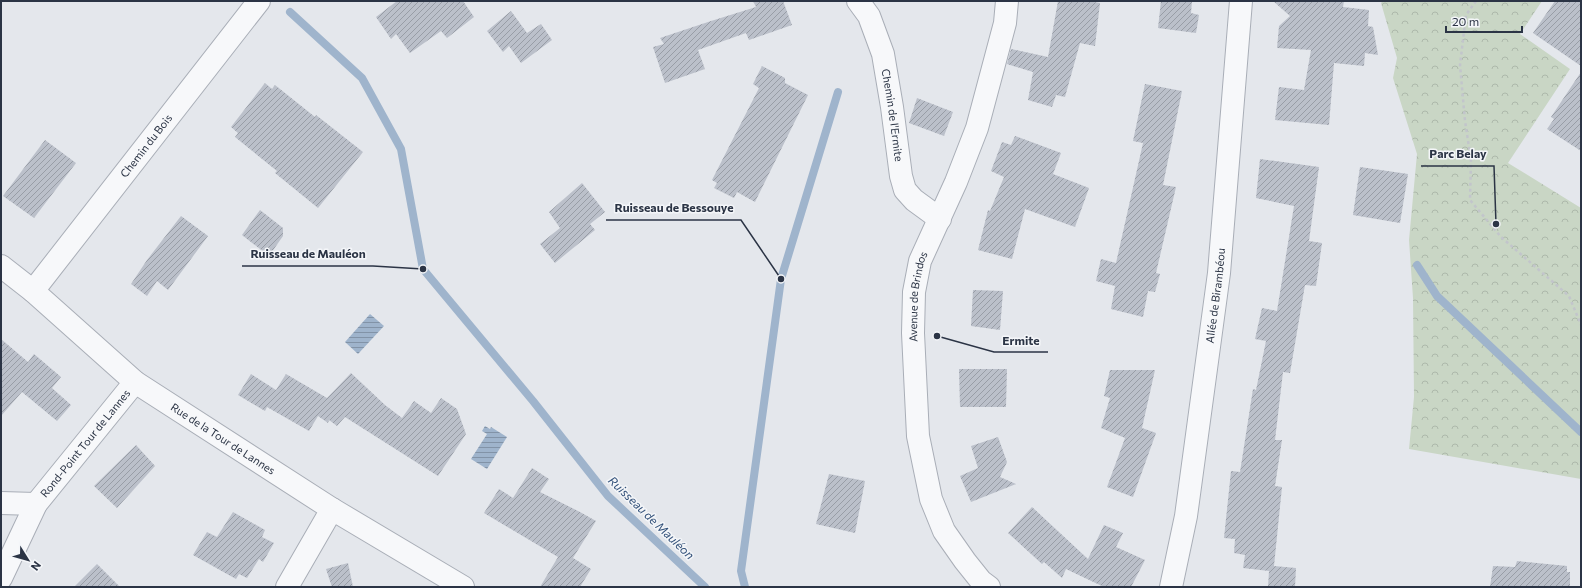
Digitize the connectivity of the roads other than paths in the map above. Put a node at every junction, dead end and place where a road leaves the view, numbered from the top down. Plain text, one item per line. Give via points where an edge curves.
1 (259, 1) edge
2 (858, 1) edge
3 (1007, 1) edge
4 (1241, 1) edge
5 (940, 219) junction
6 (1, 266) edge
7 (33, 291) junction
8 (135, 382) junction
9 (1, 503) edge
10 (36, 504) junction
11 (332, 509) junction
12 (1, 578) edge
13 (287, 587) edge
14 (463, 587) edge
15 (989, 587) edge
16 (1171, 587) edge

1 - 7 street, Chemin du Bois
2 - 5 street, Chemin de l'Ermite via 869,16 883,54 901,176 906,190 914,200
3 - 5 street, Avenue de Brindos via 1005,23 977,128
4 - 16 street, Allée de Birambéou via 1219,273 1186,516
5 - 15 street, Avenue de Brindos via 920,262 914,292 913,333 918,436 932,499 944,531 965,561
6 - 7 street, Rue de la Tour de Lannes
7 - 8 street, Rue de la Tour de Lannes
8 - 10 street, Rond-Point Tour de Lannes
8 - 11 street, Rue de la Tour de Lannes
9 - 10 street, Rond-Point Tour de Lannes
10 - 12 street, Rond-Point Tour de Lannes
11 - 13 street
11 - 14 street, Rue de la Tour de Lannes

